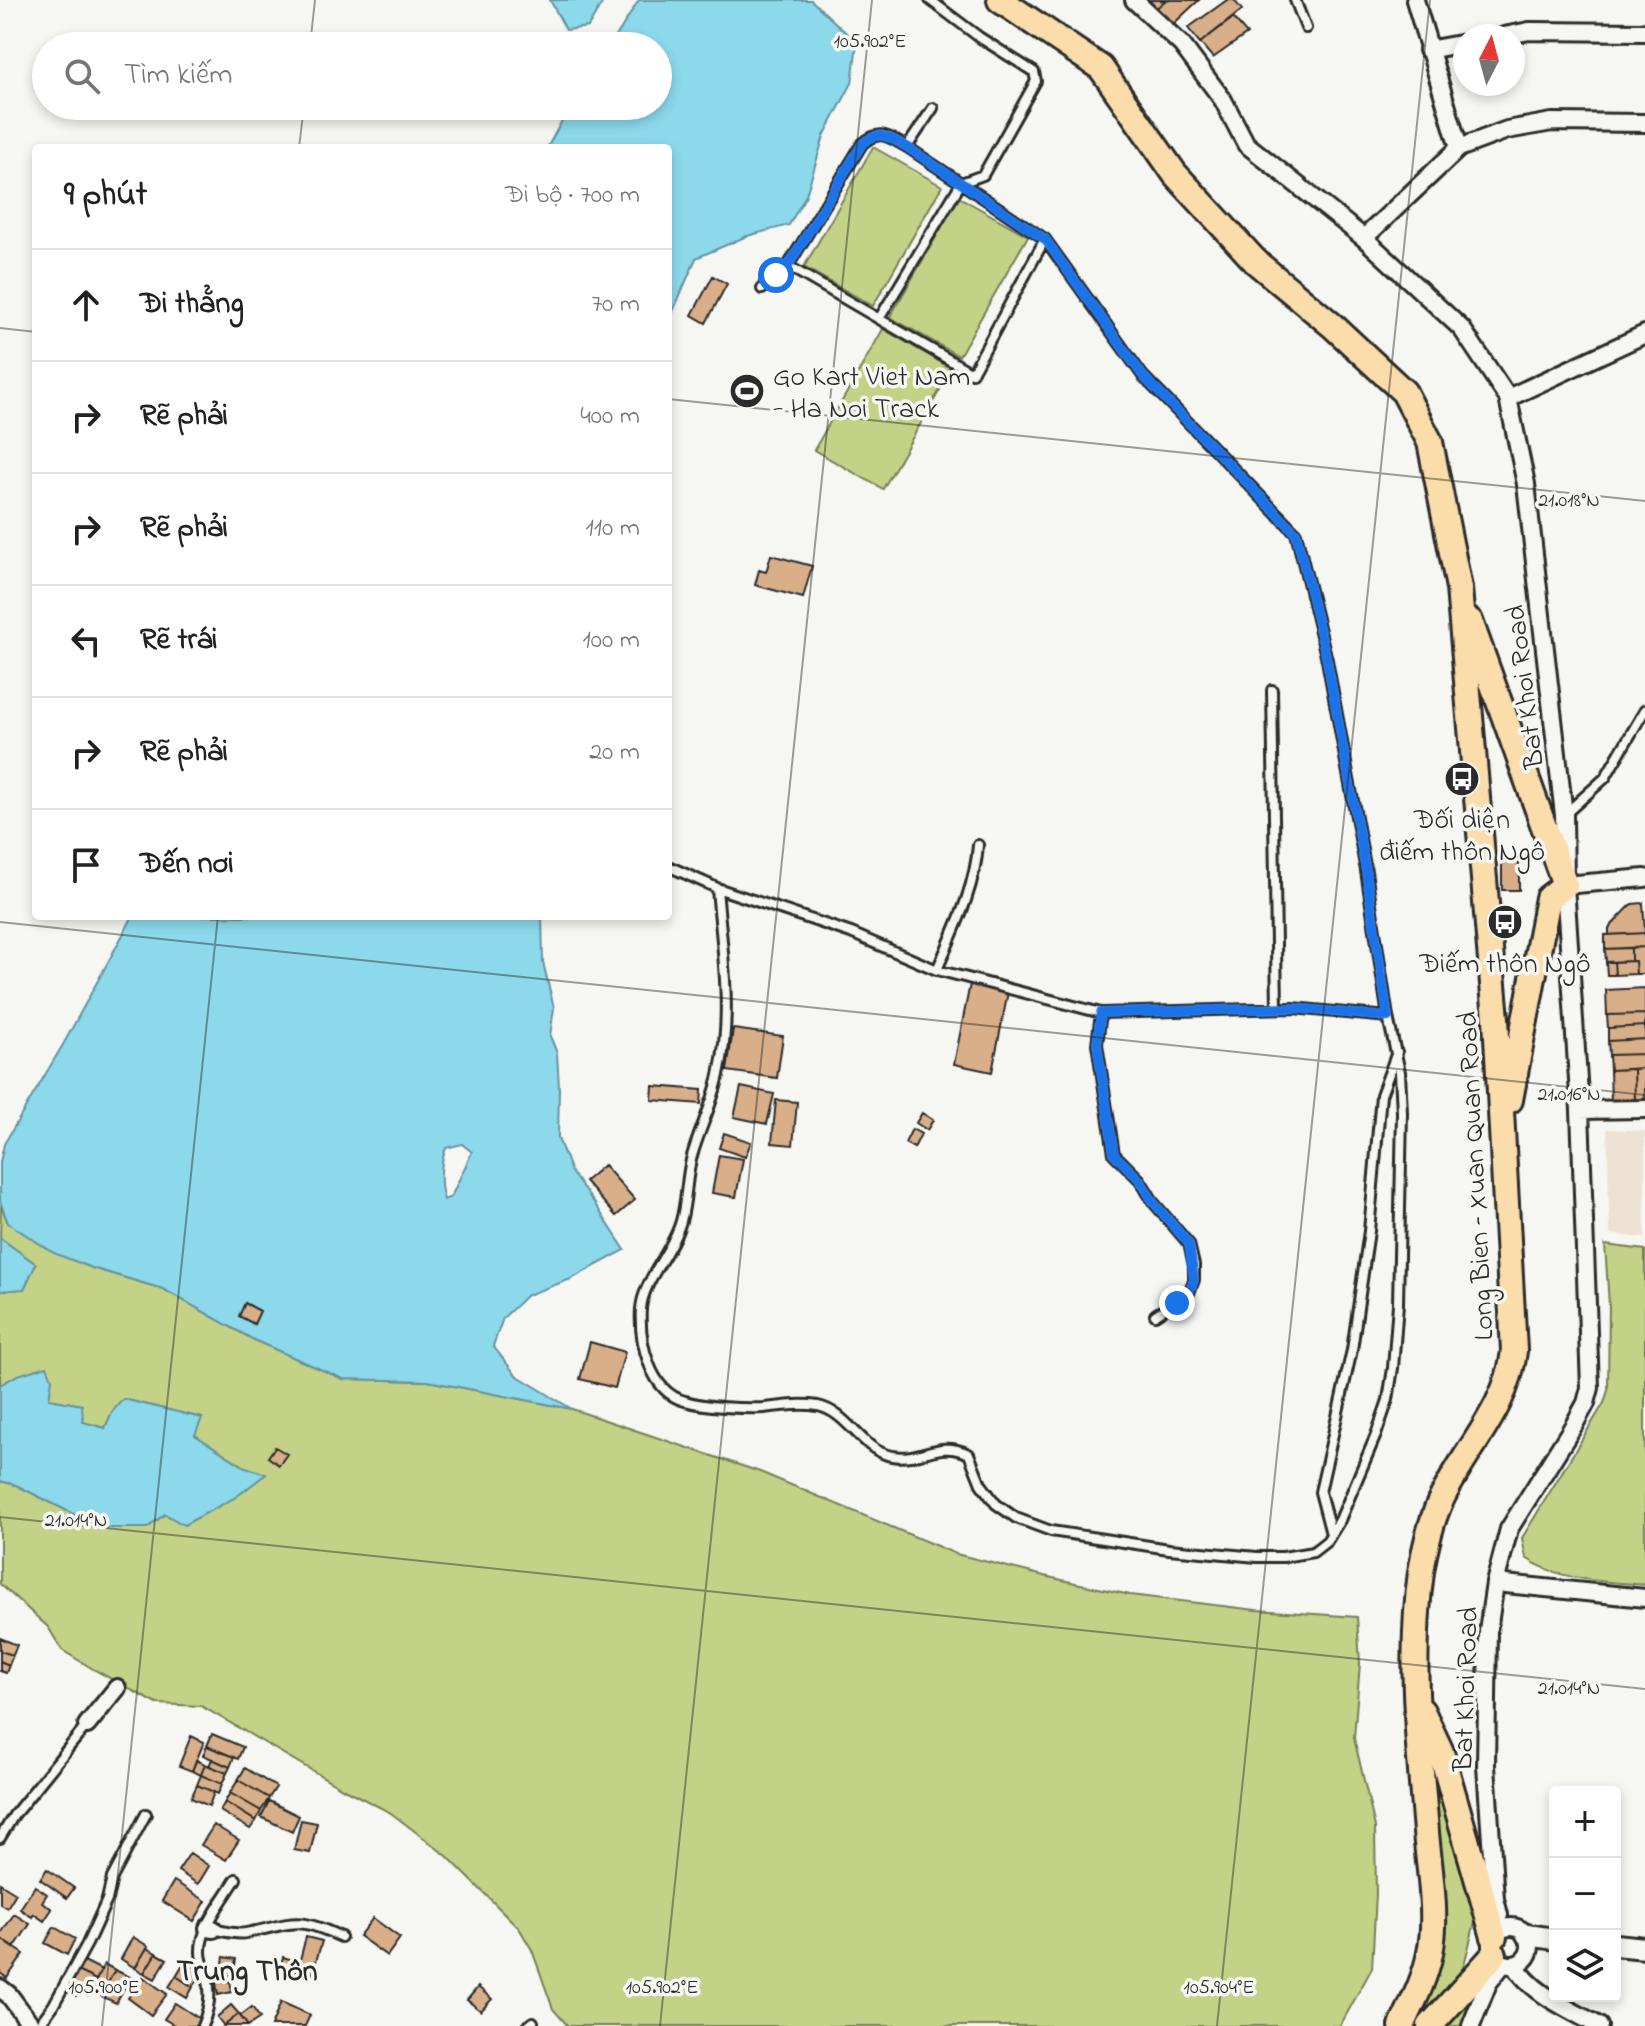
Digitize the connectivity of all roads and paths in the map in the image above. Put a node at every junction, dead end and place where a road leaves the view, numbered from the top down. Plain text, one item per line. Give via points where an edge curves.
1 (930, 0) edge
2 (1000, 0) edge
3 (1134, 0) edge
4 (1295, 0) edge
5 (1415, 0) edge
6 (1306, 28) dead end
7 (1525, 32) edge
8 (1645, 32) edge
9 (1453, 45) edge
10 (1428, 50) junction
11 (933, 108) dead end
12 (1645, 123) edge
13 (907, 147) junction
14 (1459, 148) junction
15 (961, 183) junction
16 (1364, 238) junction
17 (1045, 239) junction
18 (788, 266) junction
19 (762, 289) dead end
20 (879, 319) junction
21 (1645, 334) edge
22 (1508, 398) junction
23 (1459, 588) junction
24 (1272, 690) dead end
25 (1645, 710) edge
26 (1564, 815) junction
27 (978, 845) dead end
28 (672, 868) edge
29 (1645, 878) edge
30 (1565, 885) junction
31 (717, 888) junction
32 (937, 970) junction
33 (1277, 1008) junction
34 (1101, 1013) junction
35 (1388, 1017) junction
36 (1397, 1051) junction
37 (1645, 1109) edge
38 (1580, 1110) junction
39 (1504, 1134) junction
40 (1155, 1315) dead end
41 (1331, 1534) junction
42 (1495, 1583) junction
43 (1645, 1598) edge
44 (117, 1688) dead end
45 (1416, 1697) junction
46 (87, 1725) joint
47 (146, 1814) dead end
48 (0, 1838) edge
49 (236, 1879) dead end
50 (211, 1929) junction
51 (1527, 1935) junction
52 (341, 1937) dead end
53 (1549, 1938) edge
54 (1621, 1946) edge
55 (1645, 1948) edge
56 (1502, 1950) junction
57 (0, 1988) edge
58 (35, 2026) edge
59 (202, 2026) edge
60 (1402, 2026) edge
61 (1430, 2026) edge
62 (1471, 2026) edge
63 (1599, 2026) edge

1 - 15 lane via 1034,72 1036,81 983,175
2 - 23 main road, Long Bien – Xuan Quan Road via 1101,68 1175,174 1256,262 1404,392 1430,442
3 - 16 street, Bat Khoi Road via 1182,45 1223,100 1246,144
4 - 6 lane
5 - 10 street
7 - 8 street
9 - 10 street
10 - 14 street
11 - 13 lane
12 - 14 street via 1552,122 1507,130
13 - 15 lane
13 - 18 lane via 883,134 862,144
14 - 16 street
15 - 17 lane
15 - 20 lane
16 - 22 street, Bat Khoi Road via 1462,329
17 - 20 lane via 972,373
17 - 35 lane via 1143,376 1296,533 1327,660
18 - 19 lane
18 - 20 lane
21 - 22 street
22 - 26 street, Bat Khoi Road via 1526,484
23 - 30 main road
23 - 39 main road, Long Bien – Xuan Quan Road
24 - 33 lane
25 - 26 lane via 1605,778
26 - 30 street, Bat Khoi Road
27 - 32 lane via 972,880
28 - 31 lane
29 - 30 street
30 - 38 street, Bat Khoi Road
30 - 39 main road via 1548,898
31 - 32 lane via 851,933
31 - 41 lane via 727,976 720,1072 692,1157 678,1234 641,1306 643,1346 665,1389 683,1401 828,1409 890,1456 959,1449 969,1454 996,1504 1051,1531 1257,1557 1313,1552
32 - 34 lane
33 - 34 lane
33 - 35 lane
34 - 40 lane via 1097,1044 1114,1154 1189,1244 1194,1265 1189,1293
35 - 36 lane
36 - 41 lane via 1381,1095 1352,1350 1320,1492
36 - 41 lane via 1402,1113 1393,1368 1376,1435
37 - 38 street
38 - 42 street, Bat Khoi Road via 1590,1388 1574,1425 1509,1529
39 - 45 main road, Long Bien – Xuan Quan Road via 1512,1370 1440,1503 1422,1568 1414,1632
42 - 43 street
42 - 56 street, Bat Khoi Road via 1488,1631 1486,1766
44 - 46 street
45 - 56 main road via 1441,1752
45 - 60 main road, Long Bien – Xuan Quan Road via 1432,1937 1420,1988
46 - 48 lane
47 - 58 lane via 112,1878 87,1944 53,2006
49 - 50 lane
50 - 52 lane via 243,1934 293,1922
50 - 59 lane via 200,1952 209,2000
51 - 53 street
51 - 56 street via 1519,1928
51 - 56 street via 1529,1954
54 - 55 street
56 - 61 main road
56 - 62 street
56 - 63 street via 1540,1992
57 - 58 street

